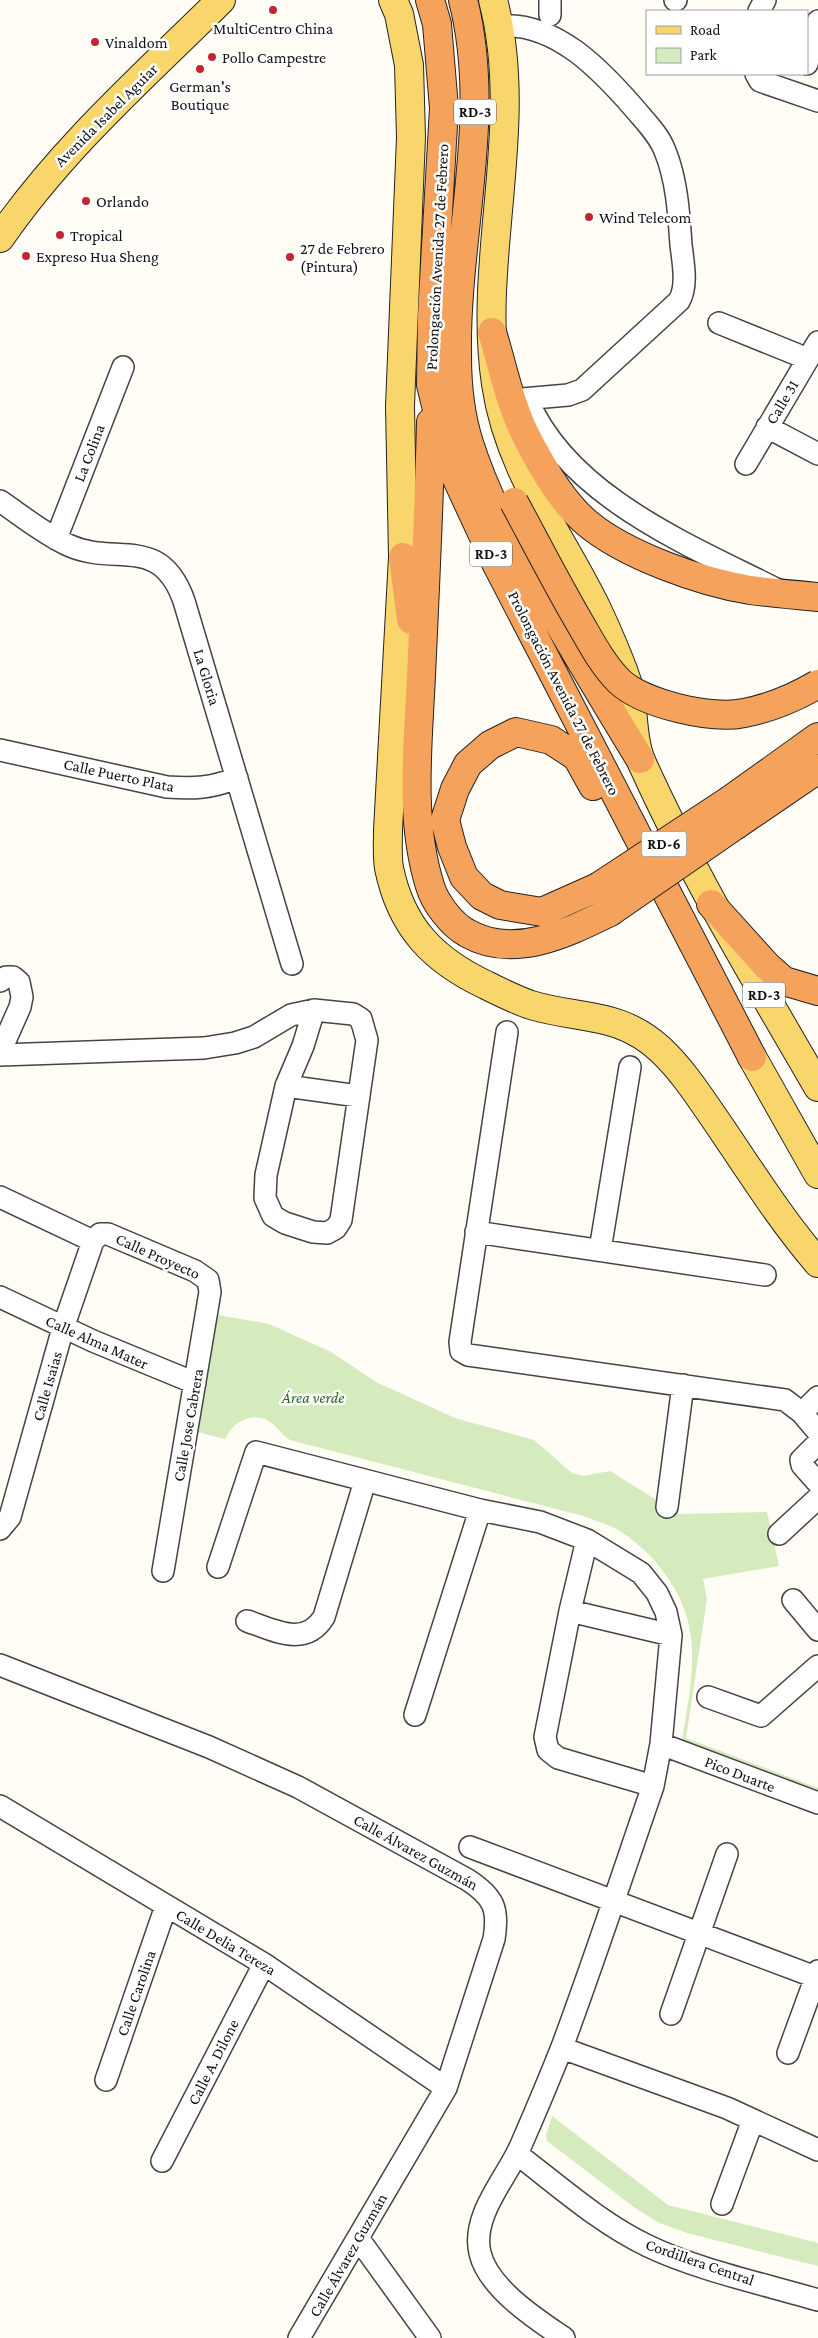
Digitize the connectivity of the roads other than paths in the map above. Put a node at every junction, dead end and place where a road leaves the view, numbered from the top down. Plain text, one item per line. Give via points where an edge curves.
1 (221, 0) edge
2 (393, 0) edge
3 (430, 0) edge
4 (463, 0) edge
5 (496, 13) edge
6 (818, 21) edge
7 (810, 63) edge
8 (757, 75) edge
9 (805, 75) edge
10 (798, 94) junction
11 (818, 101) edge
12 (465, 224) junction
13 (0, 238) edge
14 (719, 323) dead end
15 (492, 332) junction
16 (813, 350) edge
17 (123, 367) dead end
18 (431, 385) junction
19 (519, 400) junction
20 (767, 427) junction
21 (818, 454) edge
22 (746, 464) dead end
23 (0, 501) edge
24 (56, 539) junction
25 (403, 557) junction
26 (818, 596) edge
27 (818, 684) edge
28 (420, 688) junction
29 (818, 737) edge
30 (0, 750) edge
31 (640, 759) junction
32 (818, 769) edge
33 (237, 778) junction
34 (806, 782) edge
35 (733, 812) junction
36 (711, 904) junction
37 (292, 964) dead end
38 (0, 981) edge
39 (818, 991) edge
40 (314, 1010) junction
41 (508, 1032) dead end
42 (0, 1054) edge
43 (752, 1057) junction
44 (630, 1068) dead end
45 (286, 1086) junction
46 (818, 1087) edge
47 (358, 1096) junction
48 (818, 1174) edge
49 (0, 1197) edge
50 (476, 1232) junction
51 (93, 1241) junction
52 (600, 1250) junction
53 (818, 1263) edge
54 (765, 1275) dead end
55 (208, 1280) joint
56 (0, 1297) edge
57 (64, 1328) junction
58 (195, 1383) junction
59 (683, 1385) junction
60 (818, 1397) edge
61 (802, 1413) junction
62 (818, 1432) edge
63 (818, 1443) edge
64 (365, 1481) junction
65 (818, 1484) edge
66 (818, 1498) edge
67 (667, 1507) dead end
68 (480, 1510) junction
69 (0, 1529) edge
70 (779, 1534) dead end
71 (587, 1540) junction
72 (218, 1567) dead end
73 (163, 1571) dead end
74 (793, 1600) dead end
75 (570, 1611) junction
76 (247, 1621) dead end
77 (818, 1630) edge
78 (671, 1635) junction
79 (0, 1665) edge
80 (818, 1666) edge
81 (708, 1697) dead end
82 (415, 1715) dead end
83 (661, 1744) junction
84 (653, 1786) junction
85 (818, 1803) edge
86 (0, 1806) edge
87 (470, 1847) dead end
88 (726, 1854) dead end
89 (613, 1901) junction
90 (166, 1906) junction
91 (700, 1933) junction
92 (264, 1964) junction
93 (817, 1975) edge
94 (671, 2014) dead end
95 (562, 2048) junction
96 (788, 2053) dead end
97 (106, 2080) dead end
98 (446, 2088) junction
99 (753, 2120) junction
100 (818, 2150) edge
101 (517, 2154) junction
102 (162, 2161) dead end
103 (722, 2204) dead end
104 (358, 2238) junction
105 (818, 2300) edge
106 (299, 2338) edge
107 (430, 2338) edge
108 (564, 2338) edge

1 - 13 main road, Avenida Isabel Aguiar via 69,150
2 - 25 main road, Prolongación Avenida 27 de Febrero via 409,65 411,138 400,406
3 - 18 highway, Prolongación Avenida 27 de Febrero / RD-3 via 436,24 444,108
4 - 12 highway, Prolongación Avenida 27 de Febrero / RD-3 via 473,61 475,115
5 - 15 main road, Prolongación Avenida 27 de Febrero / RD-3 via 505,106
5 - 19 street via 559,40 580,54 617,88 649,126 667,155 678,207 684,272 684,293 679,301 582,390 568,395
6 - 7 street
8 - 10 street via 760,81
9 - 10 street
10 - 11 street
12 - 27 highway, bridge via 472,370 480,421 492,458 514,502 599,655 620,681 642,696 672,707 705,713 742,714 774,705
12 - 31 highway, Prolongación Avenida 27 de Febrero / RD-3 via 457,314 457,356 459,397 468,441 481,478 528,573
14 - 16 street
15 - 19 highway
15 - 31 main road, Prolongación Avenida 27 de Febrero / RD-3 via 496,384 506,431 530,490 596,607 628,686
16 - 20 street, Calle 31
17 - 24 street, La Colina
18 - 28 highway
18 - 43 highway, Prolongación Avenida 27 de Febrero / RD-3 via 456,477 495,562
19 - 26 highway via 527,439 558,491 586,523 626,549 688,574 748,590
20 - 21 street
20 - 22 street, Calle 31
23 - 24 street, La Gloria
24 - 33 street, La Gloria via 86,550 138,556 159,563 170,572 184,601
25 - 28 highway
25 - 53 main road, Prolongación Avenida 27 de Febrero via 388,830 389,867 407,920 422,943 441,960 477,981 531,1005 601,1017 629,1028 660,1049 687,1078 789,1228
28 - 35 highway, RD-6, bridge via 416,782 419,837 430,888 445,913 466,933 502,944 562,936 610,912
29 - 35 highway, RD-6
30 - 33 street, Calle Puerto Plata via 167,787 192,789
31 - 36 main road, Prolongación Avenida 27 de Febrero / RD-3
32 - 34 highway, RD-6
33 - 37 street, La Gloria
34 - 35 highway, RD-6
35 - 43 highway, RD-6, bridge via 598,887 542,912 500,905 482,896 464,877 446,820 455,789 468,764 490,745 516,732 551,740 577,757 703,984
36 - 39 highway via 784,981
36 - 46 main road, Prolongación Avenida 27 de Febrero / RD-3
38 - 42 street via 13,977 19,982 22,997
40 - 42 street via 291,1015 254,1037 204,1048
40 - 45 street
40 - 47 street via 353,1014 361,1019 366,1040
41 - 50 street
43 - 48 main road, Prolongación Avenida 27 de Febrero / RD-3
44 - 52 street
45 - 47 street
45 - 47 street via 266,1175 265,1198 273,1216 286,1224 313,1232 327,1233 341,1220
49 - 51 street, Calle Proyecto
50 - 52 street
50 - 59 street via 461,1351 468,1355
51 - 55 street, Calle Proyecto via 100,1234 108,1234 195,1271
51 - 57 street, Calle Isaias
52 - 54 street
55 - 58 street, Calle Jose Cabrera via 210,1292
56 - 57 street, Calle Alma Mater
57 - 58 street, Calle Alma Mater
57 - 69 street, Calle Isaias via 10,1517
58 - 73 street, Calle Jose Cabrera
59 - 61 street via 784,1400
59 - 67 street
60 - 61 street
61 - 62 street
63 - 65 street via 801,1460 802,1466
64 - 68 street
64 - 72 street via 256,1452
64 - 76 street via 319,1625 312,1631 290,1635
66 - 70 street
68 - 71 street via 540,1522
68 - 82 street
71 - 75 street
71 - 78 street via 641,1573 657,1593 666,1612
74 - 77 street
75 - 78 street
75 - 84 street via 546,1737 548,1750 558,1758
78 - 83 street
79 - 98 street, Calle Álvarez Guzmán via 209,1747 298,1787 484,1890 494,1905 497,1922 494,1939
80 - 81 street via 761,1716
83 - 84 street
83 - 85 street, Pico Duarte
84 - 89 street
86 - 90 street, Calle Delia Tereza
87 - 89 street
88 - 91 street
89 - 91 street
89 - 95 street
90 - 92 street, Calle Delia Tereza
90 - 97 street, Calle Carolina
91 - 93 street
91 - 94 street
92 - 98 street, Calle Delia Tereza
92 - 102 street, Calle A. Dilone
93 - 96 street
95 - 99 street
95 - 101 street
98 - 104 street, Calle Álvarez Guzmán
99 - 100 street
99 - 103 street
101 - 105 street, Cordillera Central via 607,2222 648,2246
101 - 108 street via 486,2211 480,2231 480,2253 489,2274 510,2296
104 - 106 street, Calle Álvarez Guzmán
104 - 107 street

